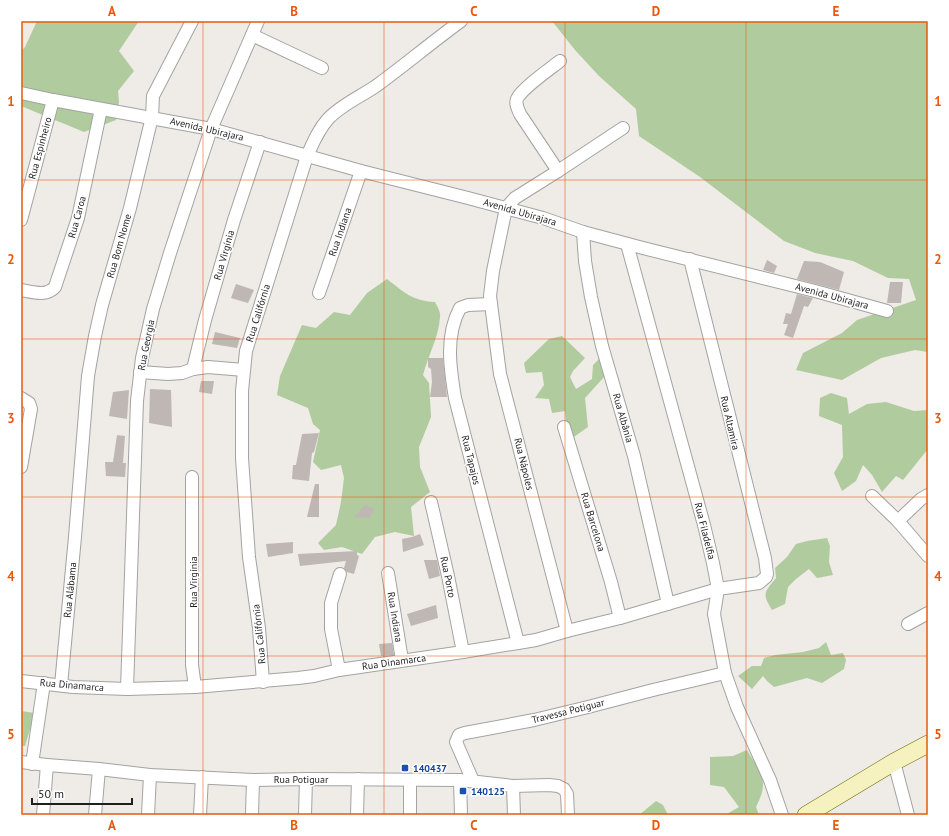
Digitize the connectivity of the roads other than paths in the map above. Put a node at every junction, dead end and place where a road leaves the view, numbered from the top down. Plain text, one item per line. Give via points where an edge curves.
1 (192, 21) edge
2 (258, 21) edge
3 (461, 21) edge
4 (252, 35) junction
5 (560, 61) dead end
6 (322, 68) dead end
7 (21, 93) edge
8 (53, 100) junction
9 (101, 109) junction
10 (152, 117) junction
11 (623, 128) dead end
12 (211, 129) junction
13 (260, 142) junction
14 (307, 156) junction
15 (361, 171) junction
16 (558, 171) junction
17 (506, 208) junction
18 (21, 220) edge
19 (584, 232) junction
20 (627, 244) junction
21 (690, 259) junction
22 (21, 290) edge
23 (320, 293) dead end
24 (491, 300) junction
25 (887, 310) dead end
26 (193, 369) junction
27 (244, 370) junction
28 (140, 372) junction
29 (21, 398) edge
30 (564, 427) dead end
31 (21, 467) edge
32 (192, 477) dead end
33 (78, 494) joint
34 (928, 495) edge
35 (872, 496) dead end
36 (430, 502) dead end
37 (898, 521) junction
38 (928, 556) edge
39 (388, 573) dead end
40 (340, 574) dead end
41 (759, 583) joint
42 (718, 589) junction
43 (668, 604) junction
44 (928, 613) edge
45 (620, 618) junction
46 (908, 624) dead end
47 (567, 631) junction
48 (518, 643) junction
49 (463, 652) junction
50 (402, 660) junction
51 (339, 670) junction
52 (726, 673) junction
53 (21, 681) edge
54 (263, 682) junction
55 (44, 683) junction
56 (61, 685) junction
57 (195, 687) junction
58 (127, 689) junction
59 (928, 744) edge
60 (894, 762) junction
61 (26, 763) edge
62 (48, 766) junction
63 (99, 768) junction
64 (150, 776) junction
65 (202, 777) junction
66 (306, 779) junction
67 (358, 779) junction
68 (253, 780) junction
69 (410, 780) junction
70 (460, 780) junction
71 (473, 781) junction
72 (513, 786) junction
73 (568, 810) edge
74 (43, 815) edge
75 (95, 815) edge
76 (148, 815) edge
77 (200, 815) edge
78 (252, 815) edge
79 (305, 815) edge
80 (357, 815) edge
81 (410, 815) edge
82 (460, 815) edge
83 (514, 815) edge
84 (782, 815) edge
85 (806, 815) edge
86 (908, 815) edge

1 - 10 street, Rua Bom Nome via 153,96
2 - 4 street, Rua Georgia
3 - 14 street, Rua Califórnia via 394,73 329,118 316,135
4 - 6 street
4 - 12 street, Rua Georgia
5 - 16 street via 528,86 517,98 516,106
7 - 8 street, Avenida Ubirajara
8 - 9 street, Avenida Ubirajara
8 - 18 street, Rua Espinheiro
9 - 10 street, Avenida Ubirajara
9 - 22 street, Rua Caroa via 78,218 56,287 46,293
10 - 12 street, Avenida Ubirajara
10 - 33 street, Rua Bom Nome via 130,208 102,305 88,376
11 - 16 street
12 - 13 street, Avenida Ubirajara
12 - 28 street, Rua Georgia via 153,309
13 - 14 street, Avenida Ubirajara
13 - 26 street, Rua Virgínia via 234,220
14 - 15 street, Avenida Ubirajara
14 - 27 street, Rua Califórnia via 246,351
15 - 17 street, Avenida Ubirajara
15 - 23 street, Rua Indiana
16 - 17 street via 515,198
17 - 19 street, Avenida Ubirajara
17 - 24 street, Rua Nápoles via 493,271
19 - 20 street, Avenida Ubirajara
19 - 43 street, Rua Albânia via 590,298 634,456
20 - 21 street, Avenida Ubirajara
20 - 42 street, Rua Filadelfia via 702,518
21 - 25 street, Avenida Ubirajara
21 - 41 street, Rua Altamira via 764,558 766,577
24 - 47 street, Rua Nápoles via 500,374
24 - 48 street, Rua Tapajos via 460,308 451,329 450,366 455,398
26 - 27 street via 218,367
26 - 28 street via 168,374
27 - 54 street, Rua Califórnia via 242,458 249,557 259,628
28 - 58 street, Rua Georgia
29 - 31 street via 29,403 31,409
30 - 45 street, Rua Barcelona
32 - 57 street, Rua Virgínia via 192,665
33 - 56 street, Rua Alábama
34 - 37 street
35 - 37 street
36 - 49 street, Rua Porto
37 - 38 street
39 - 50 street, Rua Indiana
40 - 51 street via 331,603 331,629
41 - 42 street, Rua Dinamarca
42 - 43 street, Rua Dinamarca
42 - 52 street, Rua Filadelfia via 714,614
43 - 45 street, Rua Dinamarca
44 - 46 street
45 - 47 street, Rua Dinamarca
47 - 48 street, Rua Dinamarca
48 - 49 street, Rua Dinamarca
49 - 50 street, Rua Dinamarca
50 - 51 street, Rua Dinamarca
51 - 54 street, Rua Dinamarca via 314,676
52 - 71 street, Travessa Potiguar via 580,709 459,735 456,742
52 - 84 street, Rua Filadelfia via 737,707 770,780
53 - 55 street, Rua Dinamarca
54 - 57 street, Rua Dinamarca
55 - 56 street, Rua Dinamarca
55 - 61 street
56 - 58 street, Rua Dinamarca
57 - 58 street, Rua Dinamarca
59 - 60 street
60 - 85 street
60 - 86 street
61 - 62 street, Rua Potiguar
62 - 63 street, Rua Potiguar
62 - 74 street
63 - 64 street, Rua Potiguar
63 - 75 street
64 - 65 street, Rua Potiguar
64 - 76 street
65 - 68 street, Rua Potiguar
65 - 77 street
66 - 67 street, Rua Potiguar
66 - 68 street, Rua Potiguar
66 - 79 street
67 - 69 street, Rua Potiguar
67 - 80 street
68 - 78 street
69 - 70 street, Rua Potiguar
69 - 81 street
70 - 71 street, Rua Potiguar
70 - 82 street
71 - 72 street, Rua Potiguar
72 - 73 street, Rua Potiguar via 558,786 567,794
72 - 83 street

